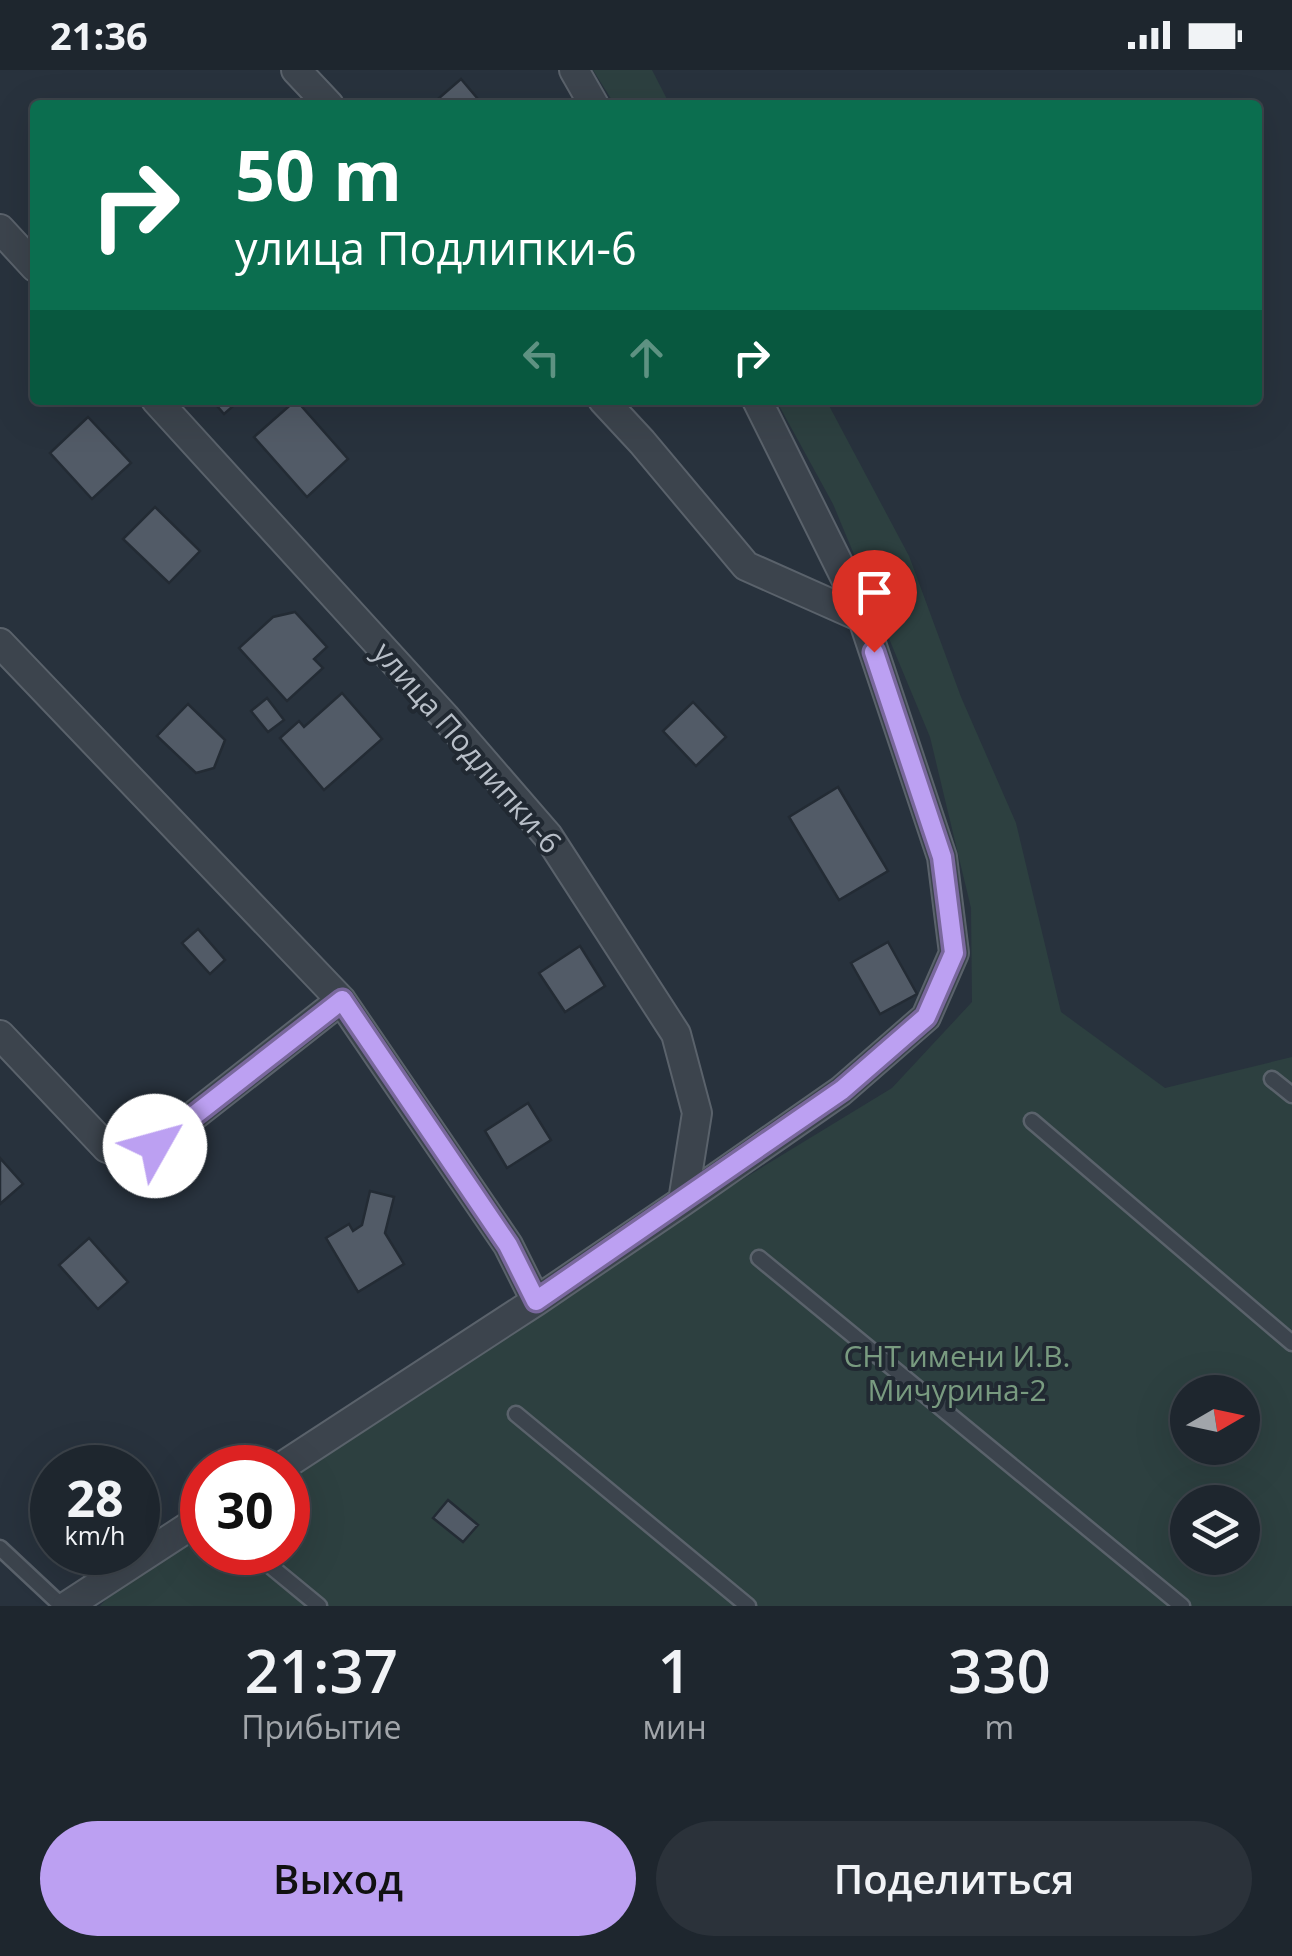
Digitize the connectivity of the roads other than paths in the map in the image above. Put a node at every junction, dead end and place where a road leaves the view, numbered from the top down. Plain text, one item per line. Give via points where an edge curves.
1 (296, 70) edge
2 (574, 70) edge
3 (324, 100) edge
4 (591, 100) edge
5 (0, 229) edge
6 (30, 262) edge
7 (161, 405) edge
8 (608, 405) edge
9 (759, 405) edge
10 (863, 618) junction
11 (0, 643) edge
12 (342, 1000) junction
13 (0, 1034) edge
14 (1272, 1079) dead end
15 (1292, 1095) edge
16 (1032, 1121) dead end
17 (684, 1201) junction
18 (759, 1258) dead end
19 (536, 1301) junction
20 (1292, 1343) edge
21 (516, 1414) dead end
22 (310, 1448) edge
23 (180, 1532) edge
24 (0, 1548) edge
25 (281, 1575) edge
26 (65, 1606) edge
27 (319, 1606) edge
28 (748, 1606) edge
29 (1182, 1606) edge

1 - 3 street
2 - 4 street
5 - 6 street
7 - 17 street, улица Подлипки-6 via 548,836 676,1034 697,1113
8 - 10 street via 746,566
9 - 10 street
10 - 17 street via 942,857 954,953 926,1017 842,1090
11 - 12 street
12 - 13 street via 155,1146 129,1154 108,1148
12 - 19 street via 508,1245
14 - 15 lane
16 - 20 lane
17 - 19 street
18 - 29 lane
19 - 22 street
21 - 28 lane
23 - 26 street
24 - 26 lane
25 - 27 lane

